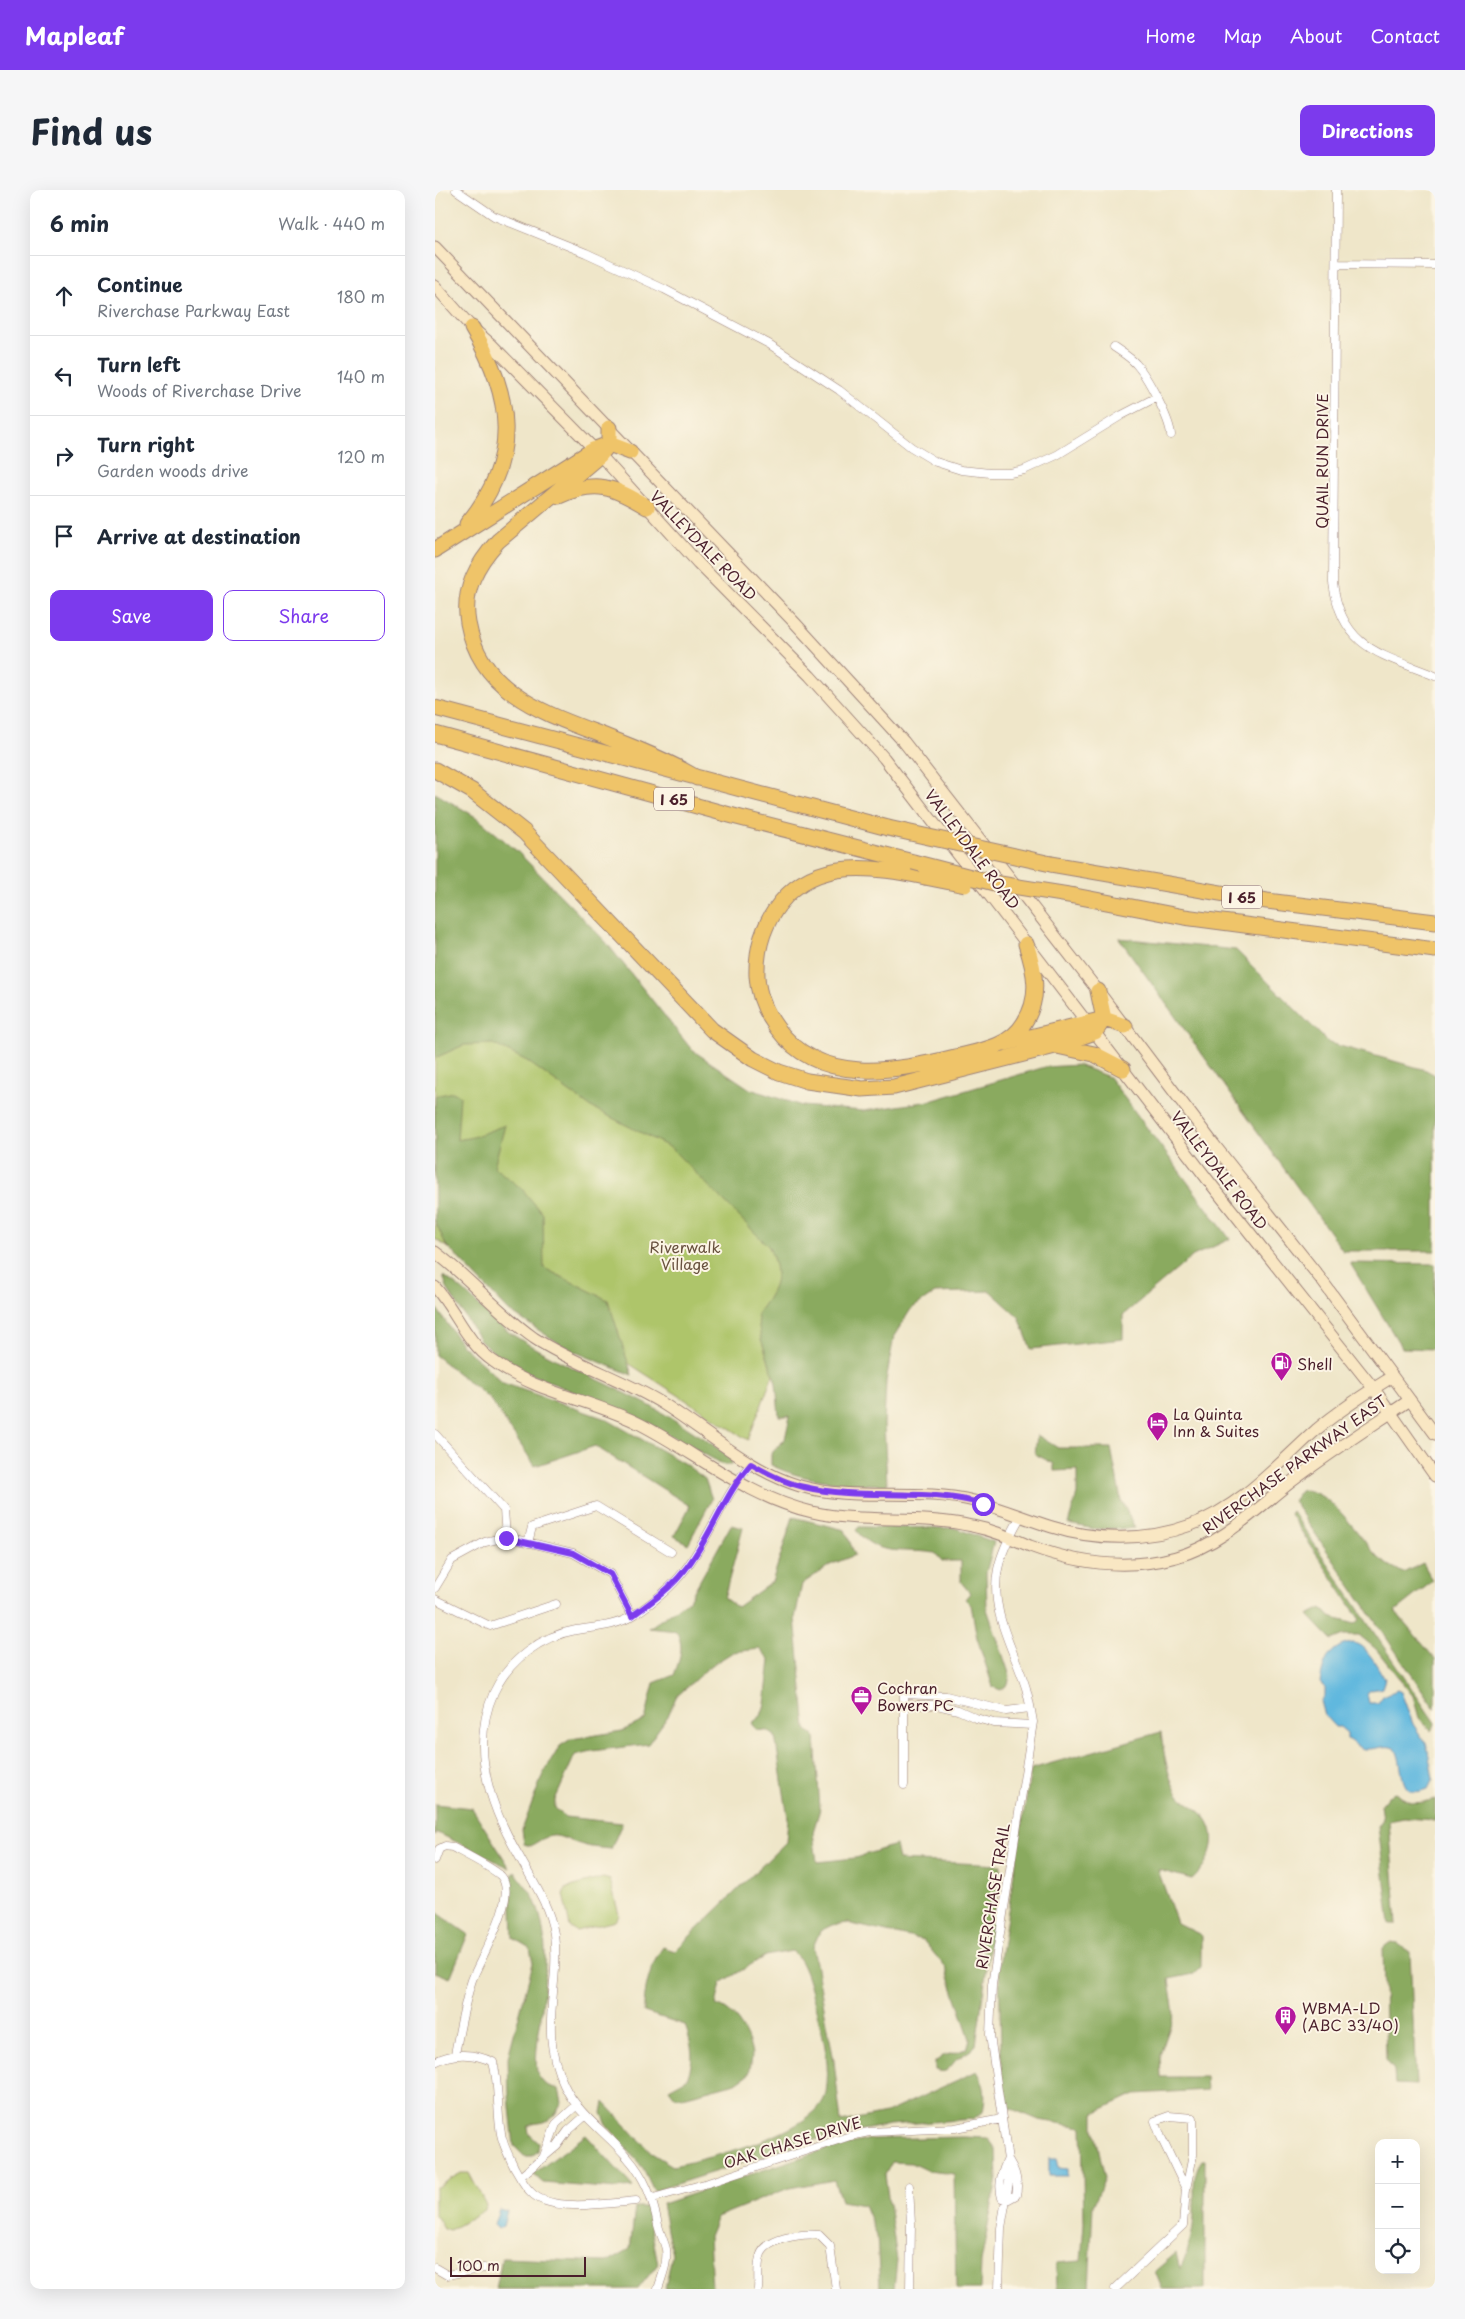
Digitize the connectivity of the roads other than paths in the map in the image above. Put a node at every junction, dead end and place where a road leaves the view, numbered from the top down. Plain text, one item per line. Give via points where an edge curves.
1 (456, 190) edge
2 (1336, 190) edge
3 (435, 247) edge
4 (1335, 264) junction
5 (1435, 265) edge
6 (435, 286) edge
7 (472, 328) junction
8 (1114, 347) dead end
9 (1155, 398) junction
10 (609, 428) junction
11 (1171, 435) dead end
12 (601, 450) junction
13 (630, 452) junction
14 (551, 499) junction
15 (647, 507) junction
16 (460, 533) junction
17 (435, 550) edge
18 (1435, 676) edge
19 (435, 708) edge
20 (435, 734) edge
21 (435, 770) edge
22 (697, 778) junction
23 (916, 869) junction
24 (1435, 922) edge
25 (1025, 944) junction
26 (1435, 950) edge
27 (1098, 991) junction
28 (1104, 1019) junction
29 (1125, 1026) junction
30 (1091, 1027) junction
31 (1002, 1044) junction
32 (1055, 1046) junction
33 (1123, 1069) junction
34 (435, 1252) edge
35 (435, 1287) edge
36 (1392, 1377) junction
37 (1374, 1389) junction
38 (1410, 1400) junction
39 (1391, 1412) junction
40 (435, 1434) edge
41 (1435, 1434) edge
42 (751, 1464) junction
43 (1435, 1476) edge
44 (736, 1482) junction
45 (1021, 1516) junction
46 (1009, 1537) junction
47 (506, 1538) junction
48 (528, 1543) junction
49 (671, 1552) dead end
50 (435, 1588) edge
51 (435, 1599) edge
52 (556, 1604) dead end
53 (632, 1616) junction
54 (904, 1705) junction
55 (1030, 1708) junction
56 (1032, 1725) junction
57 (904, 1784) dead end
58 (435, 1860) edge
59 (455, 2054) junction
60 (435, 2062) edge
61 (577, 2105) junction
62 (585, 2116) junction
63 (1001, 2119) junction
64 (543, 2158) junction
65 (1008, 2160) junction
66 (520, 2177) junction
67 (1009, 2182) junction
68 (909, 2186) dead end
69 (1186, 2189) junction
70 (653, 2198) junction
71 (1007, 2200) junction
72 (636, 2201) dead end
73 (435, 2268) edge
74 (485, 2268) dead end
75 (658, 2289) edge
76 (758, 2289) edge
77 (836, 2289) edge
78 (910, 2289) edge
79 (999, 2289) edge
80 (1115, 2289) edge

1 - 9 street via 494,216 578,249 769,344 839,390 911,447 953,468 990,473 1024,470 1057,455
2 - 4 street, QUAIL RUN DRIVE
3 - 10 main road, VALLEYDALE ROAD
4 - 5 street
4 - 18 street, QUAIL RUN DRIVE via 1335,601 1346,626 1368,647
6 - 7 main road, VALLEYDALE ROAD
7 - 12 main road, VALLEYDALE ROAD
7 - 16 highway via 496,373 503,398 506,433 490,492
8 - 9 street via 1141,369
9 - 11 street via 1168,420
10 - 12 highway
10 - 13 main road, VALLEYDALE ROAD
12 - 13 highway
12 - 14 highway
12 - 15 main road, VALLEYDALE ROAD
12 - 16 highway
13 - 27 main road, VALLEYDALE ROAD via 818,647 904,742
14 - 15 highway via 573,489 605,488
14 - 22 highway via 498,541 476,569 469,586 467,616 473,646 481,661 502,685 533,707 647,752
15 - 25 main road, VALLEYDALE ROAD via 859,729 933,820
16 - 17 highway
19 - 22 highway, I 65
20 - 23 highway, I 65
21 - 32 highway via 472,791 524,832 712,1030 753,1059 779,1072 807,1081 880,1089
22 - 24 highway, I 65, bridge via 888,828 1051,864 1267,901
23 - 26 highway, I 65, bridge via 1184,918
23 - 31 highway via 854,867 833,870 804,883 783,900 768,921 758,952 757,982 771,1019 790,1042 809,1055 835,1066 856,1070 905,1069
25 - 30 main road, VALLEYDALE ROAD
25 - 31 highway via 1036,978 1034,1000 1021,1028
27 - 28 highway
27 - 29 main road, VALLEYDALE ROAD
28 - 29 highway
28 - 30 highway
29 - 36 main road, VALLEYDALE ROAD via 1212,1142 1321,1278
30 - 31 highway
30 - 32 highway
30 - 33 main road, VALLEYDALE ROAD
32 - 33 highway via 1094,1054
33 - 37 main road, VALLEYDALE ROAD
34 - 42 main road, RIVERCHASE PARKWAY EAST via 531,1336 651,1397
35 - 44 main road, RIVERCHASE PARKWAY EAST via 470,1339 492,1361 509,1372 639,1424
36 - 37 main road, RIVERCHASE PARKWAY EAST
36 - 38 main road, VALLEYDALE ROAD
37 - 39 main road, VALLEYDALE ROAD
37 - 45 main road, RIVERCHASE PARKWAY EAST via 1318,1429 1241,1498 1224,1510 1190,1525 1150,1535 1113,1538 1068,1532
38 - 39 main road, RIVERCHASE PARKWAY EAST
38 - 41 main road, VALLEYDALE ROAD
39 - 43 main road, VALLEYDALE ROAD
39 - 46 main road, RIVERCHASE PARKWAY EAST via 1335,1449 1229,1533 1188,1554 1141,1564 1105,1565 1065,1558
40 - 47 street via 504,1510
42 - 44 street
42 - 45 main road, RIVERCHASE PARKWAY EAST via 802,1487 946,1496
44 - 46 main road, RIVERCHASE PARKWAY EAST via 775,1501 821,1514 962,1523
44 - 53 street via 684,1571
45 - 46 street, RIVERCHASE TRAIL
46 - 55 street, RIVERCHASE TRAIL via 998,1570 997,1604
47 - 48 street
47 - 50 street via 485,1542 452,1560
48 - 49 street via 532,1527 596,1506
48 - 53 street via 573,1553 610,1574
51 - 52 street via 490,1626
53 - 61 street via 614,1624 563,1633 524,1653 502,1678 484,1724 483,1753 489,1795 539,1890 551,1924 555,1954 550,2014 552,2046 564,2085
54 - 55 street via 904,1694 946,1696 1006,1711
54 - 56 street via 951,1708 985,1721
54 - 57 street
55 - 56 street, RIVERCHASE TRAIL
56 - 63 street, RIVERCHASE TRAIL via 991,1985 990,2035
58 - 59 street via 439,1849 452,1847 501,1876 506,1886 499,1921 467,1998
59 - 60 street
59 - 66 street via 493,2062 497,2075 500,2128 506,2150
61 - 62 street
61 - 64 street via 556,2124
62 - 64 street
62 - 70 street via 627,2157
63 - 65 street, RIVERCHASE TRAIL
63 - 70 street, OAK CHASE DRIVE via 955,2128 869,2132 850,2136
64 - 66 street
65 - 67 street via 1002,2172
65 - 67 street via 1017,2173
66 - 72 street via 532,2194 558,2204
67 - 71 street via 1002,2198
67 - 71 street via 1015,2195
68 - 78 street
69 - 69 street via 1155,2121 1169,2116 1193,2118 1193,2155
69 - 80 street via 1183,2224
70 - 75 street via 666,2263
71 - 79 street via 1001,2228
73 - 74 street via 447,2275
76 - 77 street via 760,2256 764,2248 771,2243 806,2234 819,2235 830,2246

